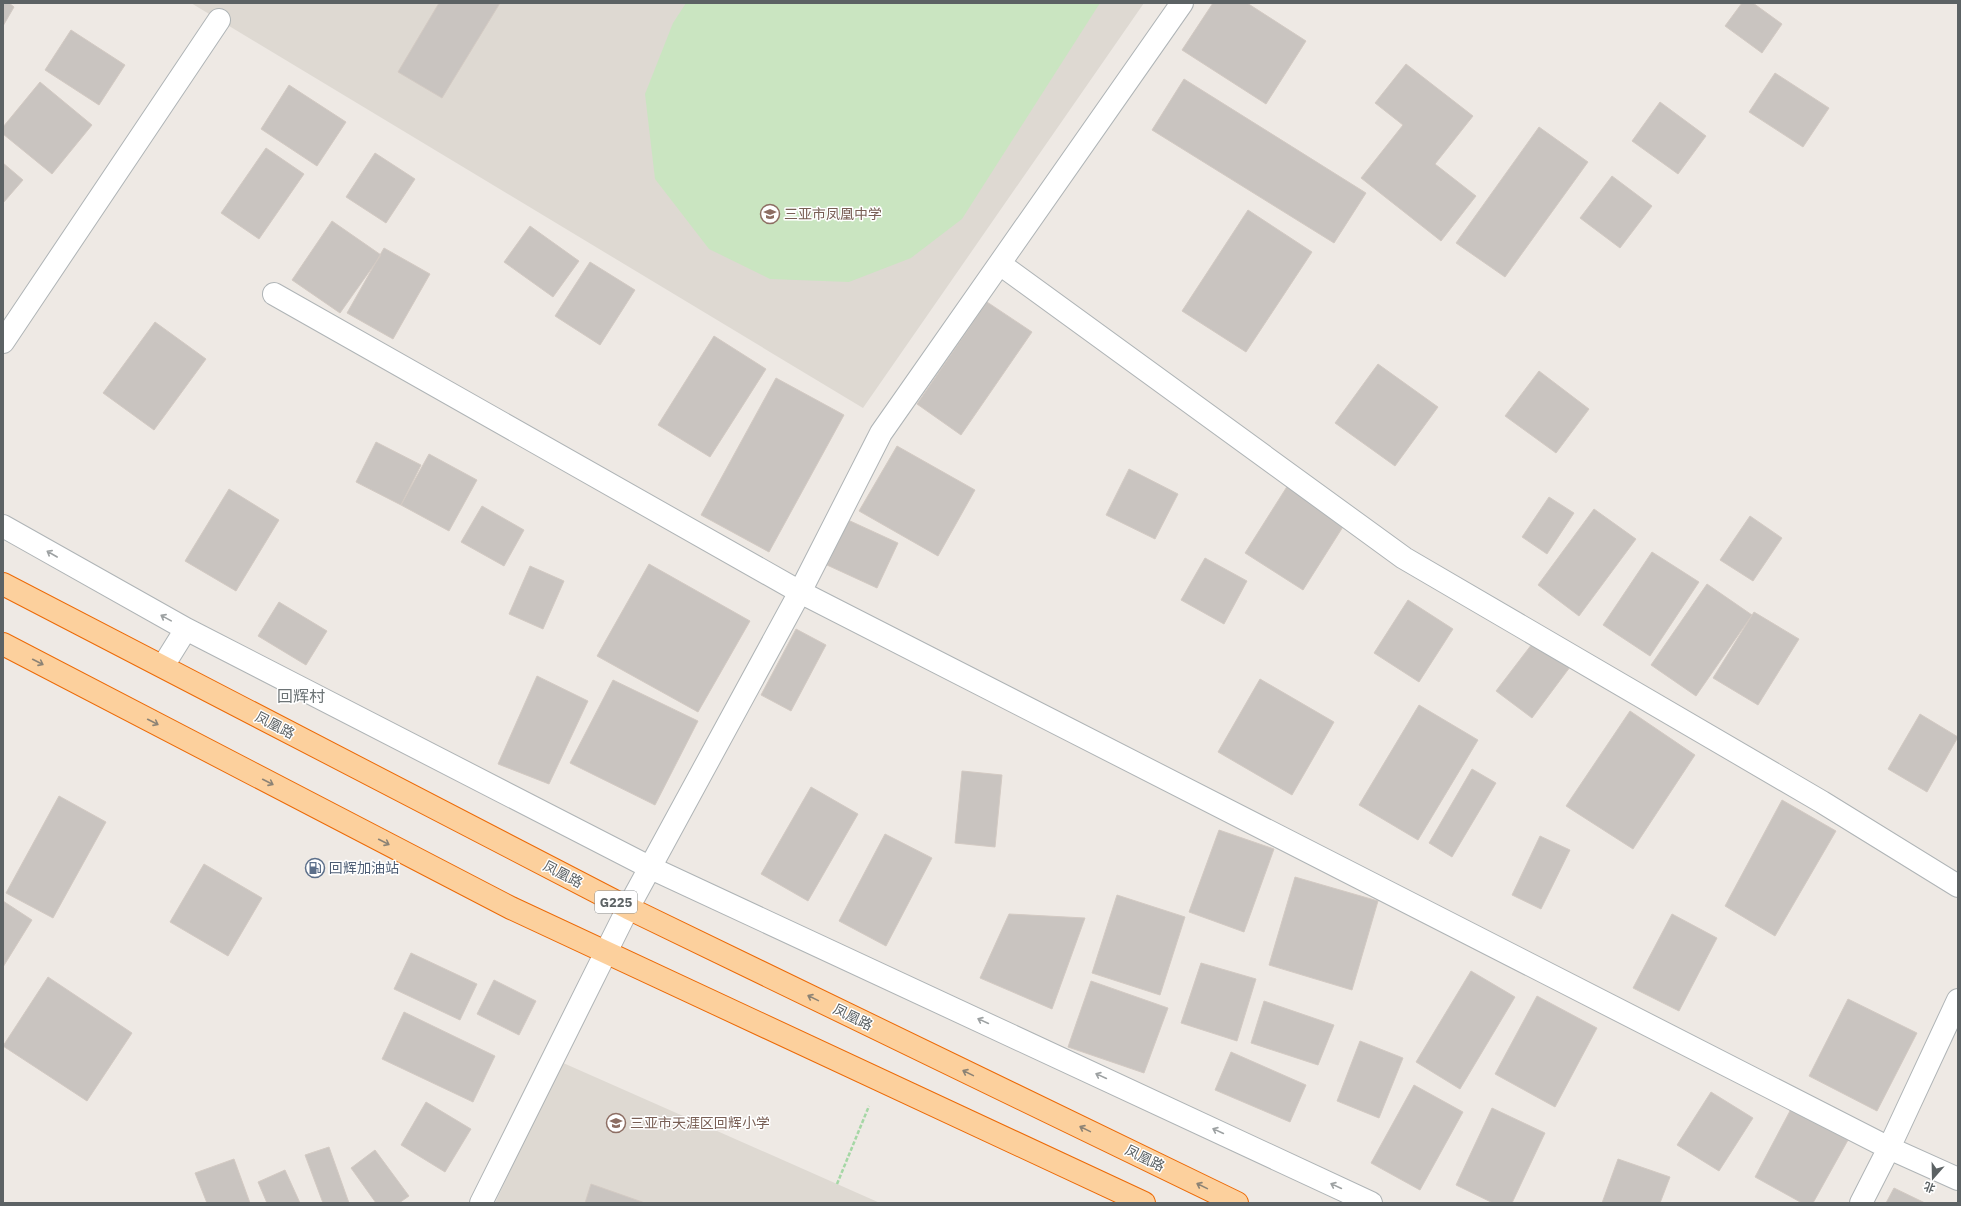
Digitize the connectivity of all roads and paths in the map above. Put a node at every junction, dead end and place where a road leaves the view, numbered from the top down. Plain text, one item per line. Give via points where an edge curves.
1 (1182, 3) edge
2 (219, 20) dead end
3 (1000, 264) junction
4 (274, 294) dead end
5 (3, 342) edge
6 (3, 526) edge
7 (3, 584) edge
8 (800, 592) junction
9 (186, 629) junction
10 (3, 644) edge
11 (163, 666) junction
12 (651, 868) junction
13 (1958, 886) edge
14 (628, 908) junction
15 (607, 952) junction
16 (1958, 1000) edge
17 (880, 1080) junction
18 (1889, 1148) junction
19 (1958, 1179) edge
20 (837, 1184) dead end
21 (481, 1203) edge
22 (1144, 1203) edge
23 (1237, 1203) edge
24 (1371, 1203) edge
25 (1861, 1203) edge

1 - 3 street
2 - 5 street
3 - 8 street via 881,433
3 - 13 street via 1404,558 1822,802
4 - 8 street
9 -> 6 street
7 - 11 highway, 凤凰路 / G225
8 - 12 street
8 - 18 street
9 - 11 street
9 - 12 street
10 -> 15 highway via 504,904
11 - 14 highway, 凤凰路 / G225
12 - 14 street
24 -> 12 street
14 - 15 street
23 -> 14 highway, 凤凰路 / G225
15 - 17 highway
15 - 21 street
16 - 18 street
17 - 20 path
17 - 22 highway
18 - 19 street
18 - 25 street

